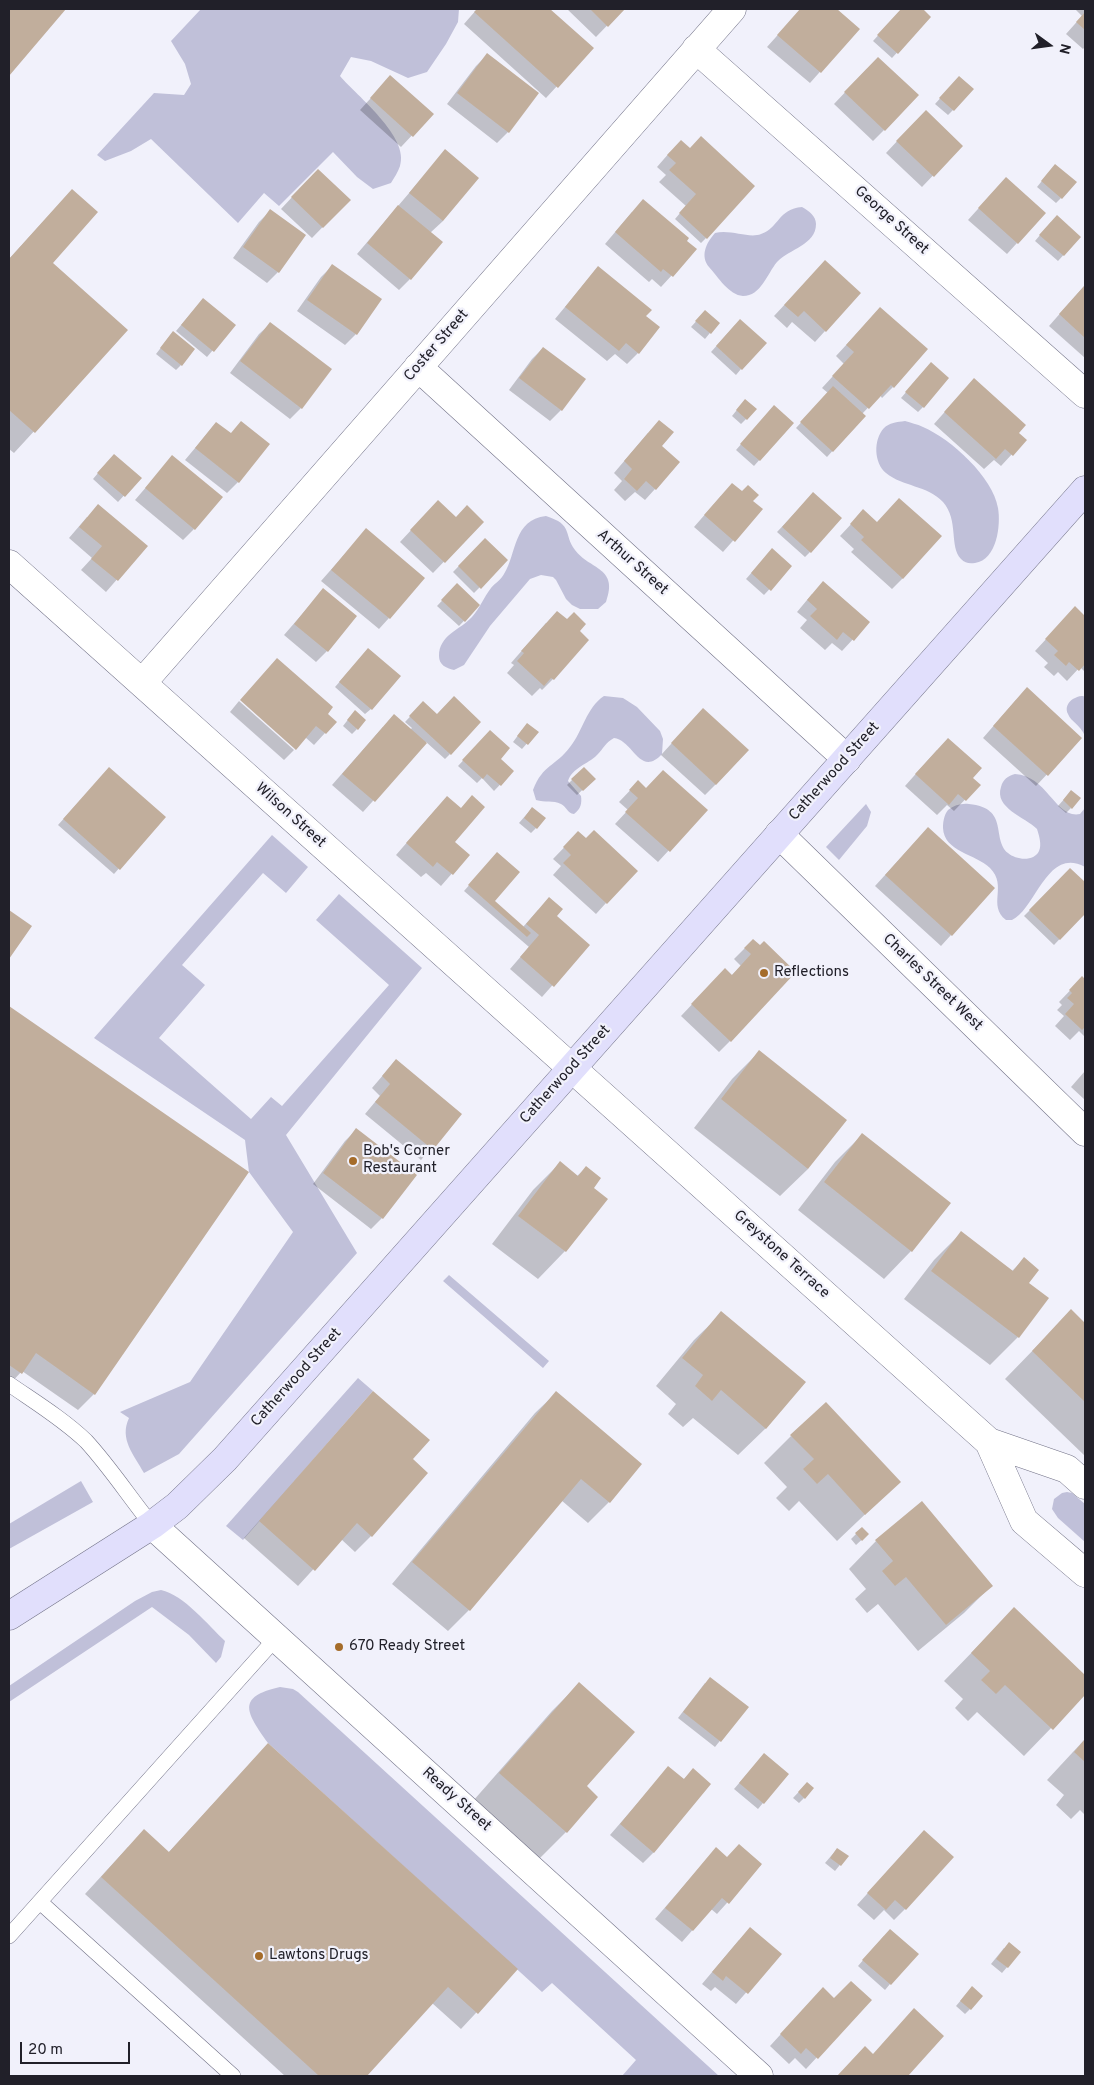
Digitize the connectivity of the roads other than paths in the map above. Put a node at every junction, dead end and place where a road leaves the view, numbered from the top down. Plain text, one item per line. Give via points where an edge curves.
1 (732, 9) edge
2 (696, 49) junction
3 (418, 367) junction
4 (1085, 394) edge
5 (1085, 490) edge
6 (9, 564) edge
7 (142, 683) junction
8 (847, 759) junction
9 (779, 834) junction
10 (572, 1069) junction
11 (1085, 1132) edge
12 (9, 1384) edge
13 (989, 1442) junction
14 (1085, 1485) edge
15 (152, 1525) junction
16 (1085, 1573) edge
17 (9, 1616) edge
18 (277, 1636) junction
19 (40, 1902) junction
20 (9, 1936) edge
21 (233, 2076) edge
22 (759, 2076) edge

1 - 2 street, Coster Street
2 - 3 street, Coster Street
2 - 4 street, George Street
3 - 7 street, Coster Street
3 - 8 street, Arthur Street
5 - 8 main road, Catherwood Street
6 - 7 street, Wilson Street
7 - 10 street, Wilson Street
8 - 9 main road, Catherwood Street
9 - 10 main road, Catherwood Street
9 - 11 street, Charles Street West
10 - 13 street, Greystone Terrace
10 - 15 main road, Catherwood Street via 225,1459 177,1506
12 - 15 lane via 85,1440
13 - 14 street, Greystone Terrace via 1067,1469
13 - 16 street, Greystone Terrace via 1024,1521
15 - 17 main road, Catherwood Street
15 - 18 street, Ready Street
18 - 19 lane
18 - 22 street, Ready Street
19 - 20 lane
19 - 21 lane

